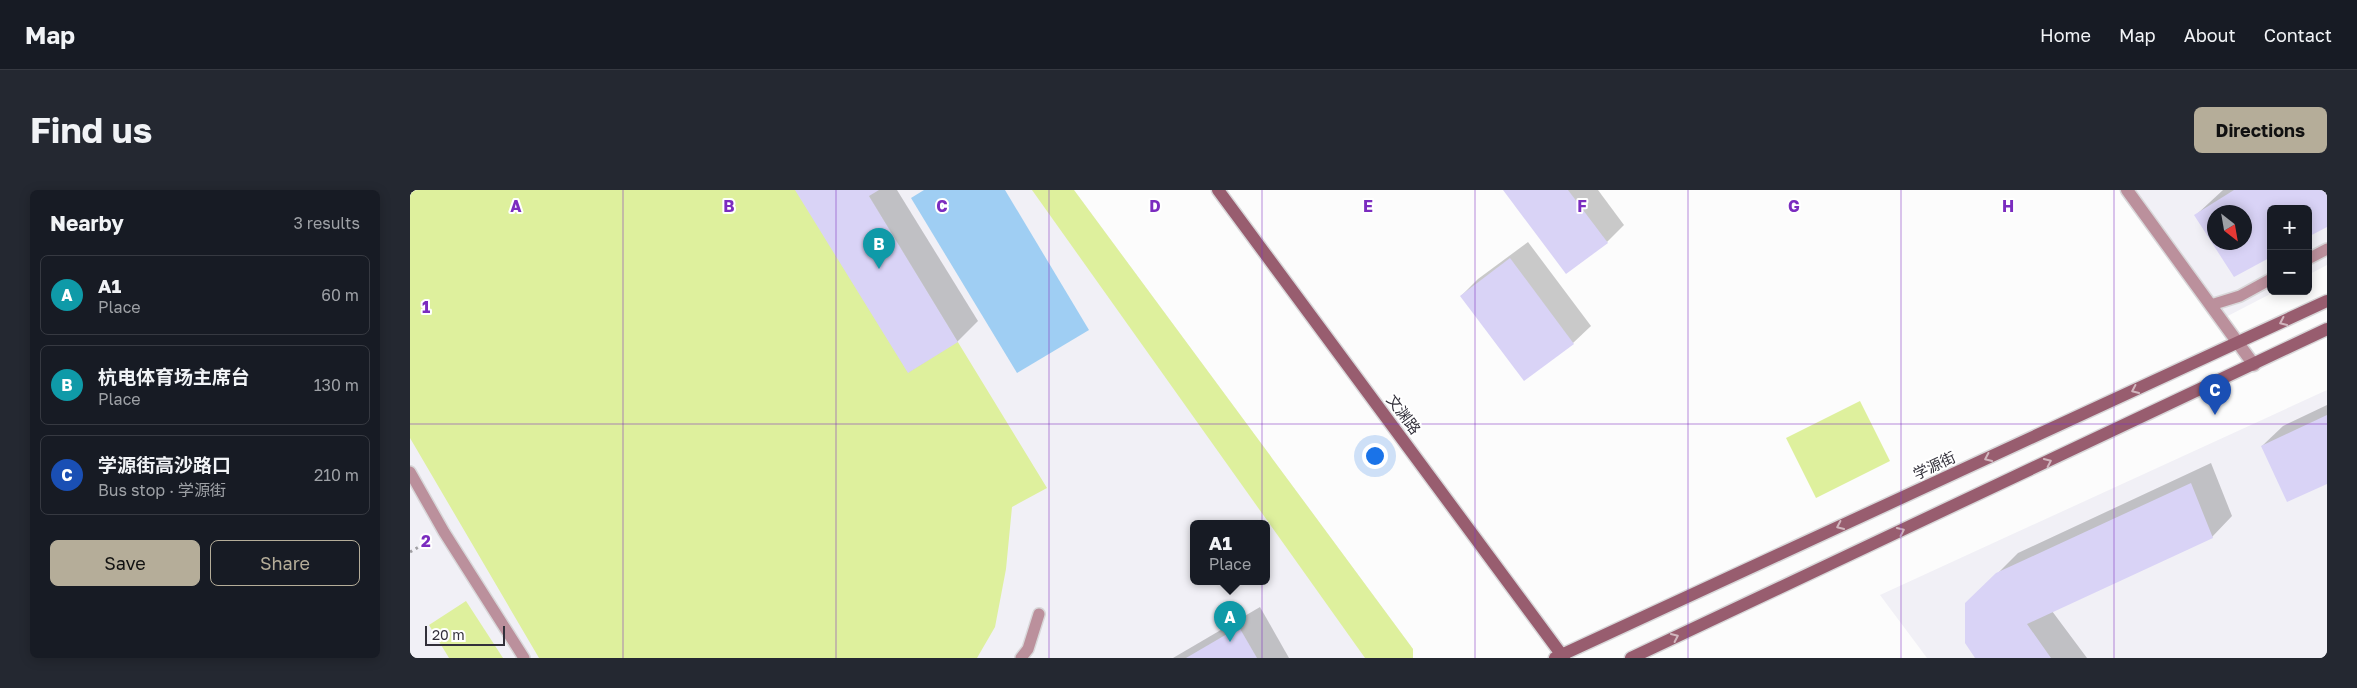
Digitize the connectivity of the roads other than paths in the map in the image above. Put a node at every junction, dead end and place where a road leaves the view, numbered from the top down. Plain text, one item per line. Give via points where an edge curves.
1 (1218, 190) edge
2 (2127, 190) edge
3 (2327, 249) edge
4 (2312, 257) edge
5 (2267, 281) edge
6 (2327, 301) edge
7 (2211, 304) junction
8 (2327, 329) edge
9 (2238, 342) junction
10 (2254, 365) junction
11 (410, 472) edge
12 (1040, 614) dead end
13 (1560, 657) edge
14 (524, 658) edge
15 (1021, 658) edge
16 (1630, 658) edge

1 - 13 main road, 文渊路
2 - 7 street
3 - 4 lane
5 - 7 lane via 2240,296
6 -> 9 main road, 学源街
7 - 9 street
8 - 10 main road
9 - 10 street
9 -> 13 main road, 学源街
16 -> 10 main road
11 - 14 lane
12 - 15 lane via 1028,649

